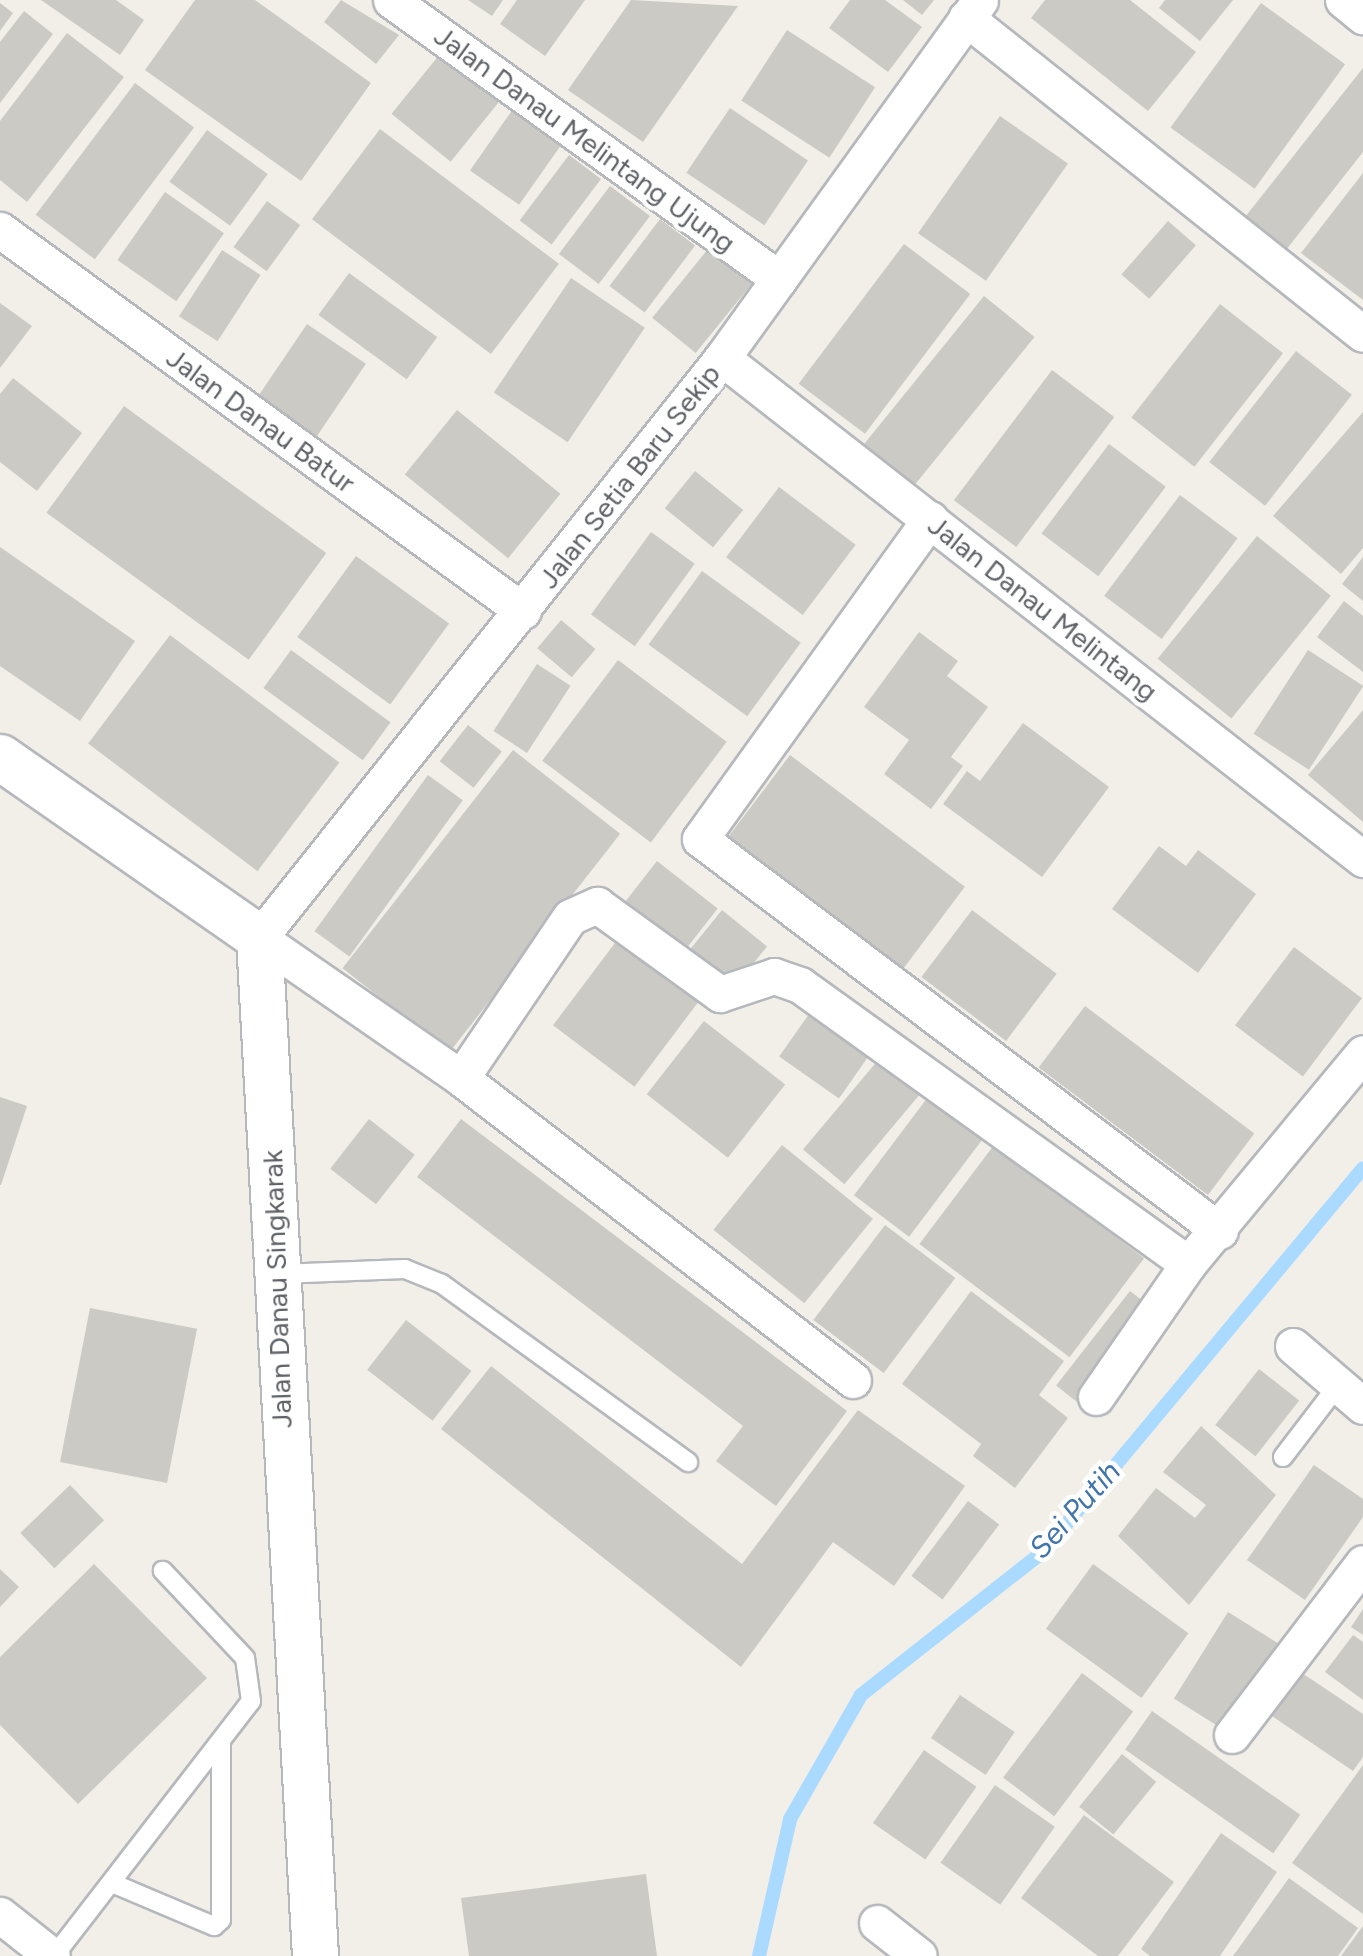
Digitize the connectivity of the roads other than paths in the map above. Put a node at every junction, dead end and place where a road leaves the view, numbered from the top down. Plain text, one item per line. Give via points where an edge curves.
1 (391, 0) edge
2 (1343, 0) edge
3 (973, 9) edge
4 (1363, 16) edge
5 (0, 230) edge
6 (778, 279) junction
7 (1363, 334) edge
8 (722, 358) junction
9 (930, 519) junction
10 (522, 610) junction
11 (0, 757) edge
12 (1363, 859) edge
13 (259, 938) junction
14 (1363, 1053) edge
15 (461, 1078) junction
16 (1220, 1231) junction
17 (1188, 1264) junction
18 (276, 1275) junction
19 (1293, 1346) dead end
20 (852, 1380) dead end
21 (1351, 1396) edge
22 (1096, 1398) dead end
23 (1283, 1456) dead end
24 (688, 1462) dead end
25 (1363, 1563) edge
26 (163, 1572) dead end
27 (1232, 1735) dead end
28 (220, 1744) junction
29 (112, 1882) junction
30 (0, 1915) edge
31 (877, 1923) dead end
32 (53, 1956) edge
33 (315, 1956) edge
34 (919, 1956) edge

1 - 6 street, Jalan Danau Melintang Ujung
2 - 4 street
3 - 6 street, Jalan Setia Baru Sekip
3 - 7 street
5 - 10 street, Jalan Danau Batur
6 - 8 street, Jalan Setia Baru Sekip
8 - 9 street, Jalan Danau Melintang
8 - 10 street, Jalan Setia Baru Sekip
9 - 12 street, Jalan Danau Melintang
9 - 16 street via 700,839
10 - 13 street, Jalan Setia Baru Sekip
11 - 13 street
13 - 15 street
13 - 18 street, Jalan Danau Singkarak
14 - 16 street
15 - 17 street via 570,917 597,905 720,994 774,976 800,986
15 - 20 street
16 - 17 street
17 - 22 street
18 - 24 lane via 405,1270 442,1284
18 - 33 street, Jalan Danau Singkarak
19 - 21 street
21 - 23 lane
25 - 27 street
26 - 28 lane via 244,1658 253,1683
28 - 29 lane
28 - 29 lane via 221,1920 214,1926
29 - 32 lane
30 - 32 street
31 - 34 street

